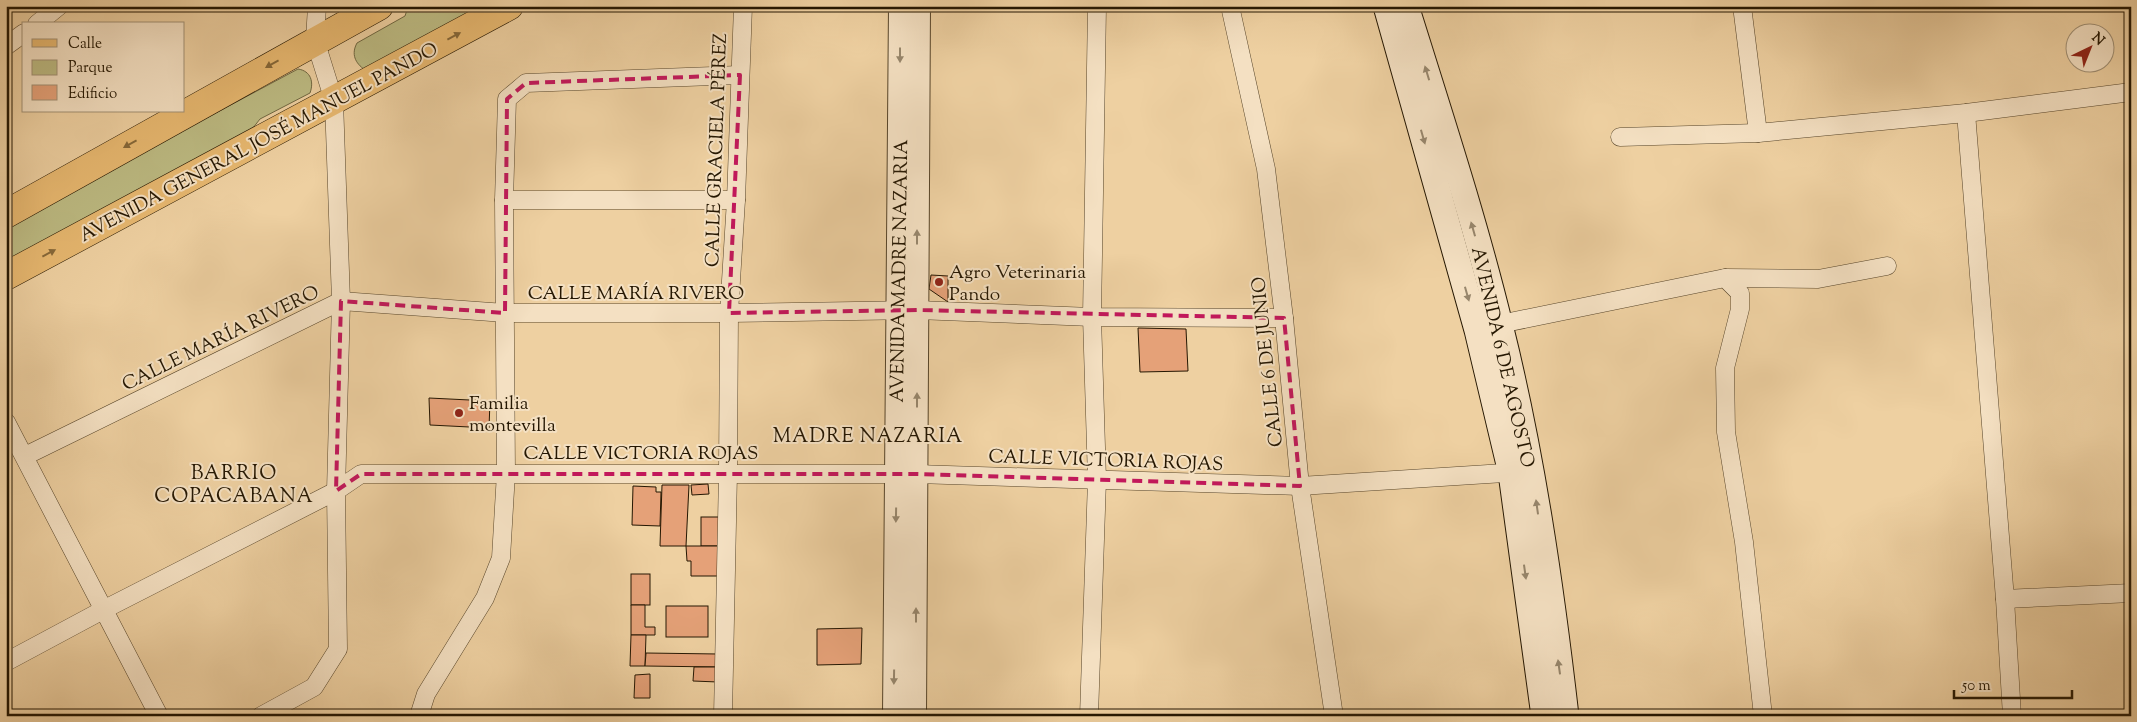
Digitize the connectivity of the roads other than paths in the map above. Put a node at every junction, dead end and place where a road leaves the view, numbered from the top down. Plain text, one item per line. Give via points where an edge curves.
1 (59, 6) edge
2 (317, 6) edge
3 (379, 6) edge
4 (509, 6) edge
5 (743, 6) edge
6 (900, 6) edge
7 (919, 6) edge
8 (1097, 6) edge
9 (1230, 6) edge
10 (1742, 6) edge
11 (1394, 7) edge
12 (39, 22) edge
13 (22, 34) edge
14 (314, 40) junction
15 (6, 46) edge
16 (740, 74) junction
17 (2131, 92) edge
18 (334, 101) junction
19 (1966, 112) junction
20 (1758, 133) junction
21 (1620, 137) dead end
22 (504, 200) junction
23 (736, 200) junction
24 (6, 214) edge
25 (1887, 266) dead end
26 (6, 276) edge
27 (1725, 278) junction
28 (341, 301) junction
29 (907, 310) junction
30 (505, 313) junction
31 (729, 313) junction
32 (1092, 317) junction
33 (1284, 318) junction
34 (1500, 324) junction
35 (6, 422) edge
36 (24, 456) junction
37 (1522, 472) junction
38 (506, 473) junction
39 (728, 473) junction
40 (906, 474) junction
41 (1097, 480) junction
42 (1300, 486) junction
43 (336, 491) junction
44 (2131, 593) edge
45 (2005, 599) junction
46 (103, 610) junction
47 (6, 662) edge
48 (159, 716) edge
49 (261, 716) edge
50 (419, 716) edge
51 (723, 716) edge
52 (894, 716) edge
53 (915, 716) edge
54 (1089, 716) edge
55 (1334, 716) edge
56 (1544, 716) edge
57 (1566, 716) edge
58 (1763, 716) edge
59 (2012, 716) edge

1 - 12 street
2 - 14 street
3 - 14 main road
18 -> 4 main road, AVENIDA GENERAL JOSÉ MANUEL PANDO
5 - 16 street, CALLE GRACIELA PÉREZ
6 -> 29 street, AVENIDA MADRE NAZARIA
29 -> 7 street, AVENIDA MADRE NAZARIA
8 - 32 street
9 - 33 street, CALLE 6 DE JUNIO via 1266,168
10 - 20 street
34 -> 11 main road, AVENIDA 6 DE AGOSTO via 1452,154
11 -> 37 main road, AVENIDA 6 DE AGOSTO via 1477,330
13 - 15 street
14 - 18 street
14 -> 24 main road
16 - 22 street via 526,83 507,99
16 - 23 street, CALLE GRACIELA PÉREZ
17 - 19 street
26 -> 18 main road, AVENIDA GENERAL JOSÉ MANUEL PANDO
18 - 28 street
19 - 20 street
19 - 45 street
20 - 21 street
22 - 23 street
22 - 30 street
23 - 31 street, CALLE GRACIELA PÉREZ
25 - 27 street via 1818,279
27 - 34 street
27 - 58 street via 1740,293 1740,309 1726,368 1726,432 1744,542
28 - 30 street, CALLE MARÍA RIVERO
28 - 36 street, CALLE MARÍA RIVERO
28 - 43 street
29 - 31 street, CALLE MARÍA RIVERO
29 - 32 street, CALLE MARÍA RIVERO
29 - 40 street, AVENIDA MADRE NAZARIA
30 - 31 street, CALLE MARÍA RIVERO
30 - 38 street
31 - 39 street, CALLE GRACIELA PÉREZ
32 - 33 street, CALLE MARÍA RIVERO
32 - 41 street
33 - 42 street, CALLE 6 DE JUNIO
34 - 37 main road, AVENIDA 6 DE AGOSTO
35 - 36 street
36 - 46 street
37 - 42 street, CALLE VICTORIA ROJAS
37 -> 56 main road, AVENIDA 6 DE AGOSTO
57 -> 37 main road, AVENIDA 6 DE AGOSTO
38 - 39 street, CALLE VICTORIA ROJAS
38 - 43 street, CALLE VICTORIA ROJAS via 361,474
38 - 50 street via 501,558 485,598 426,694
39 - 40 street, CALLE VICTORIA ROJAS
39 - 51 street, CALLE GRACIELA PÉREZ
40 - 41 street, CALLE VICTORIA ROJAS
40 -> 52 street, AVENIDA MADRE NAZARIA
53 -> 40 street, AVENIDA MADRE NAZARIA
41 - 42 street, CALLE VICTORIA ROJAS
41 - 54 street
42 - 55 street, CALLE 6 DE JUNIO
43 - 46 street, CALLE VICTORIA ROJAS
43 - 49 street via 338,649 314,687
44 - 45 street
45 - 59 street
46 - 47 street, CALLE VICTORIA ROJAS
46 - 48 street

